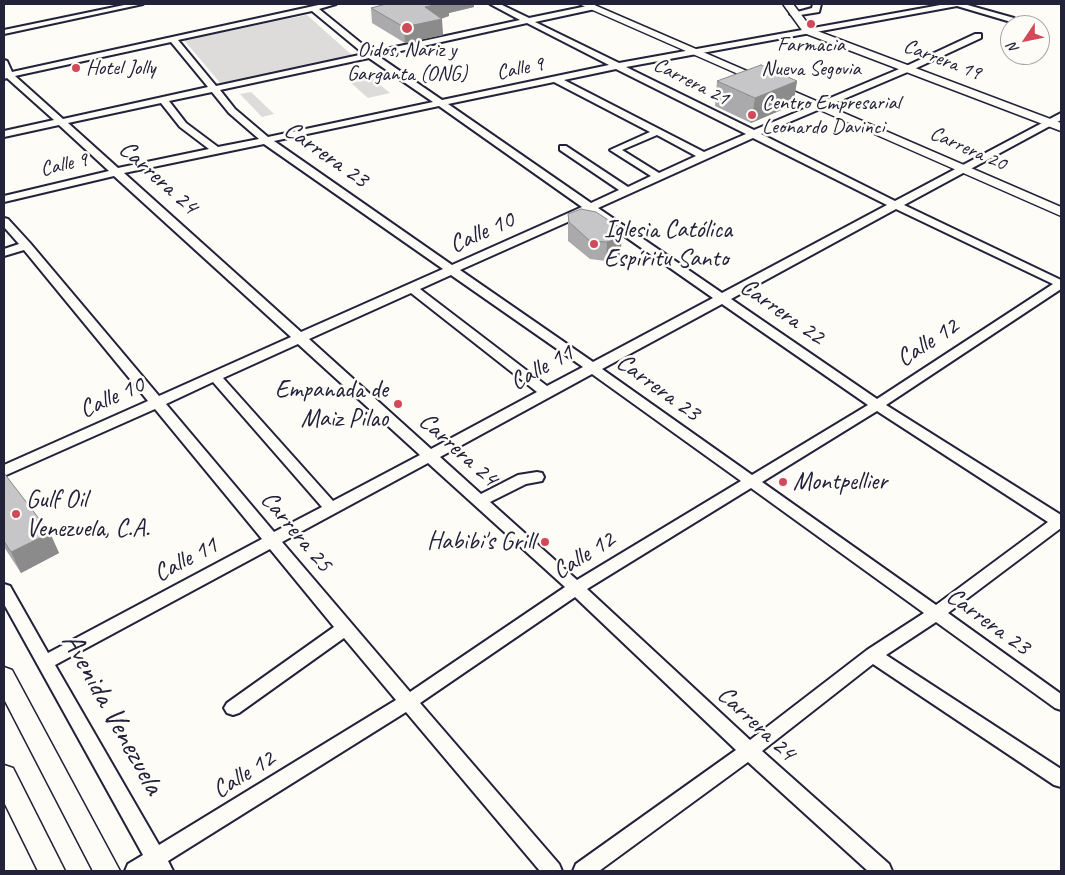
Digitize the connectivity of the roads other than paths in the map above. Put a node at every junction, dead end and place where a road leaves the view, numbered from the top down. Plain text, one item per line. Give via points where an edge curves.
1 (139, 4) edge
2 (332, 4) edge
3 (494, 4) edge
4 (788, 4) edge
5 (817, 4) edge
6 (957, 4) edge
7 (588, 6) edge
8 (313, 8) junction
9 (794, 14) junction
10 (1000, 17) edge
11 (530, 22) junction
12 (808, 31) junction
13 (4, 32) edge
14 (978, 36) dead end
15 (172, 38) junction
16 (694, 52) junction
17 (371, 56) junction
18 (617, 66) junction
19 (907, 69) junction
20 (6, 71) edge
21 (557, 80) junction
22 (215, 90) junction
23 (164, 100) junction
24 (442, 104) junction
25 (818, 105) junction
26 (1061, 116) edge
27 (61, 122) junction
28 (1048, 122) junction
29 (1061, 127) edge
30 (658, 132) junction
31 (4, 134) edge
32 (753, 134) junction
33 (266, 141) junction
34 (563, 148) dead end
35 (217, 151) junction
36 (704, 156) junction
37 (964, 169) junction
38 (116, 172) junction
39 (658, 176) junction
40 (627, 191) junction
41 (4, 199) edge
42 (896, 205) junction
43 (591, 208) junction
44 (1061, 212) edge
45 (4, 221) edge
46 (26, 245) junction
47 (4, 253) edge
48 (452, 270) junction
49 (1061, 284) edge
50 (412, 288) junction
51 (723, 299) junction
52 (300, 339) junction
53 (591, 367) junction
54 (214, 376) junction
55 (546, 392) junction
56 (156, 401) junction
57 (877, 405) junction
58 (428, 456) junction
59 (4, 470) edge
60 (537, 477) dead end
61 (750, 482) junction
62 (479, 501) junction
63 (330, 508) junction
64 (1061, 522) edge
65 (271, 539) junction
66 (576, 588) junction
67 (4, 590) edge
68 (937, 613) junction
69 (345, 628) junction
70 (872, 655) junction
71 (46, 662) junction
72 (4, 677) edge
73 (408, 702) junction
74 (1061, 703) edge
75 (233, 708) dead end
76 (749, 751) junction
77 (4, 776) edge
78 (1061, 779) edge
79 (159, 864) edge
80 (52, 871) edge
81 (108, 871) edge
82 (135, 871) edge
83 (552, 871) edge
84 (582, 871) edge
85 (882, 871) edge

1 - 13 street via 80,13
2 - 8 street
3 - 11 street, Carrera 21
4 - 9 street
5 - 9 street via 816,10
6 - 10 street
6 - 12 street, Calle 9
7 - 11 street
7 - 16 street, Carrera 20
8 - 15 street
8 - 17 street, Carrera 22
9 - 12 street
11 - 17 street
11 - 18 street, Carrera 21
12 - 16 street, Calle 9
12 - 19 street, Carrera 19
14 - 19 street, Calle 10
15 - 20 street
15 - 22 street, Carrera 23
16 - 18 street, Calle 9
16 - 25 street, Carrera 20
17 - 22 street
17 - 24 street, Carrera 22
18 - 21 street, Calle 9
18 - 32 street, Carrera 21
19 - 25 street, Calle 10
19 - 28 street, Carrera 19
20 - 27 street, Carrera 24
21 - 24 street, Calle 9
21 - 30 street
22 - 23 street
22 - 33 street, Carrera 23 via 232,111
23 - 27 street
23 - 35 street via 184,125
24 - 33 street, Calle 9
24 - 43 street, Carrera 22
25 - 32 street, Calle 10
25 - 37 street, Carrera 20
26 - 28 street, Calle 11
27 - 31 street
27 - 38 street, Carrera 24
28 - 29 street, Carrera 19
28 - 37 street, Calle 11
30 - 36 street
30 - 39 street via 615,150
32 - 36 street, Calle 10
32 - 42 street, Carrera 21
33 - 35 street, Calle 9
33 - 48 street, Carrera 23
34 - 40 street
35 - 38 street, Calle 9
36 - 39 street, Calle 10
37 - 42 street, Calle 11
37 - 44 street, Carrera 20
38 - 41 street, Calle 9
38 - 52 street, Carrera 24
39 - 40 street, Calle 10
40 - 43 street, Calle 10
42 - 49 street, Carrera 21
42 - 51 street, Calle 11
43 - 48 street, Calle 10
43 - 51 street, Carrera 22
45 - 46 street, Carrera 25
46 - 47 street
46 - 56 street, Carrera 25
48 - 50 street, Calle 10
48 - 53 street, Carrera 23
49 - 57 street, Calle 12
50 - 52 street, Calle 10
50 - 55 street
51 - 53 street, Calle 11
51 - 57 street, Carrera 22
52 - 54 street, Calle 10
52 - 58 street, Carrera 24
53 - 55 street, Calle 11
53 - 61 street, Carrera 23
54 - 56 street, Calle 10
54 - 63 street
55 - 58 street, Calle 11
56 - 59 street, Calle 10
56 - 65 street, Carrera 25
57 - 61 street, Calle 12
57 - 64 street, Carrera 22
58 - 62 street, Carrera 24
58 - 63 street, Calle 11
60 - 62 street via 524,479
61 - 66 street, Calle 12
61 - 68 street, Carrera 23
62 - 66 street, Carrera 24
63 - 65 street, Calle 11
64 - 68 street
65 - 69 street, Carrera 25
65 - 71 street, Calle 11
66 - 73 street, Calle 12
66 - 76 street, Carrera 24
67 - 71 street, Avenida Venezuela
68 - 70 street
68 - 74 street, Carrera 23
69 - 73 street, Carrera 25
69 - 75 street
70 - 76 street
70 - 78 street
71 - 79 street, Avenida Venezuela
72 - 81 street
73 - 79 street, Calle 12
73 - 83 street, Carrera 25
76 - 84 street
76 - 85 street, Carrera 24
77 - 80 street
79 - 82 street, Calle 12

